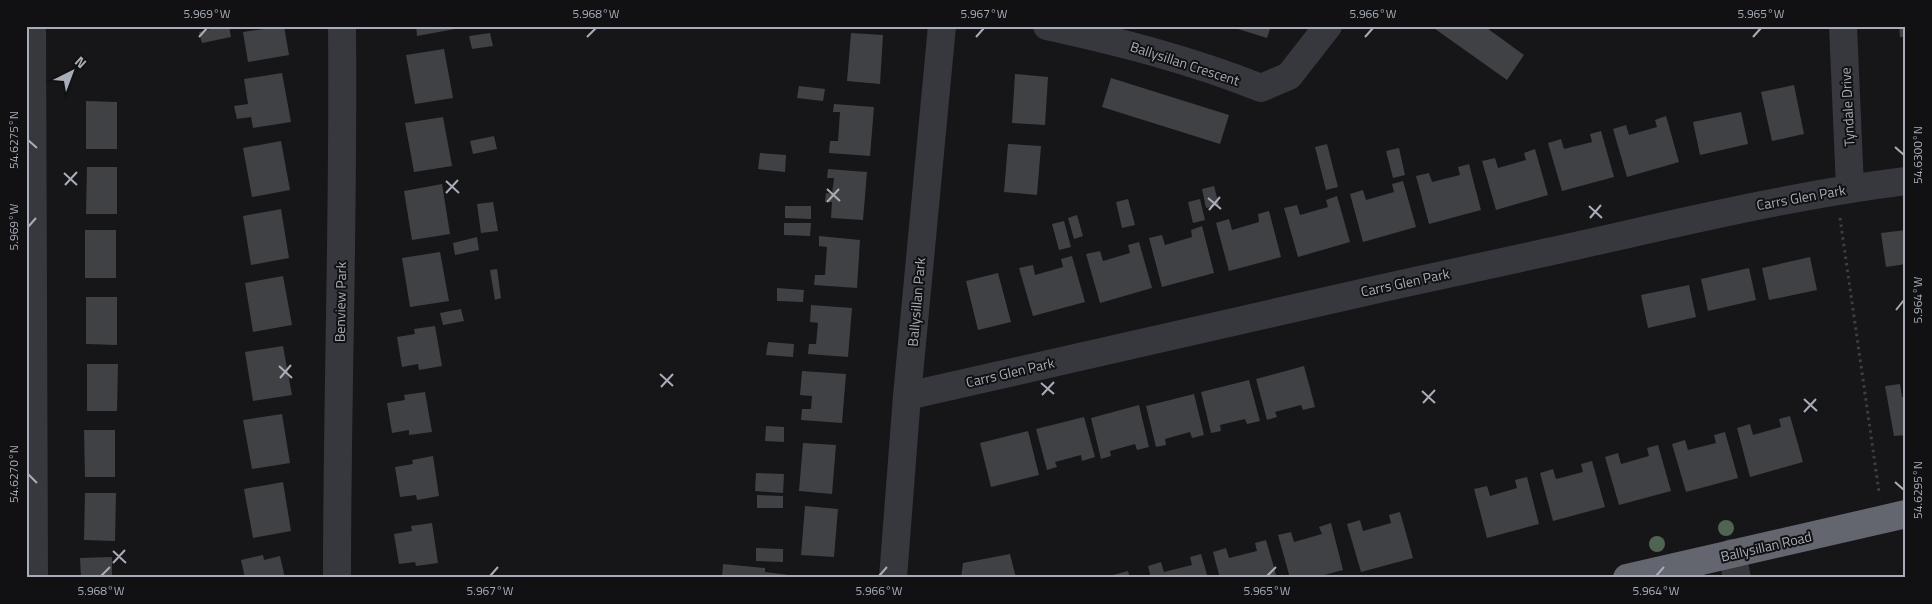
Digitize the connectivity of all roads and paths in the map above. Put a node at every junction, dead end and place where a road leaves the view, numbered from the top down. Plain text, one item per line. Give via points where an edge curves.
1 (32, 26) edge
2 (342, 26) edge
3 (942, 26) edge
4 (1046, 26) edge
5 (1328, 26) edge
6 (1843, 26) edge
7 (1906, 181) edge
8 (1843, 189) junction
9 (907, 396) junction
10 (1894, 517) edge
11 (1734, 565) edge
12 (34, 578) edge
13 (337, 578) edge
14 (893, 578) edge
15 (1627, 578) edge

1 - 12 street
2 - 13 street, Benview Park
3 - 9 street, Ballysillan Park
4 - 5 street, Ballysillan Crescent via 1202,65 1261,88 1289,76
6 - 8 street, Tyndale Drive
7 - 8 street, Carrs Glen Park
8 - 9 street, Carrs Glen Park via 1755,205 1296,306
8 - 10 path
9 - 14 street, Ballysillan Park
10 - 11 highway, Ballysillan Road
11 - 15 highway, Ballysillan Road

